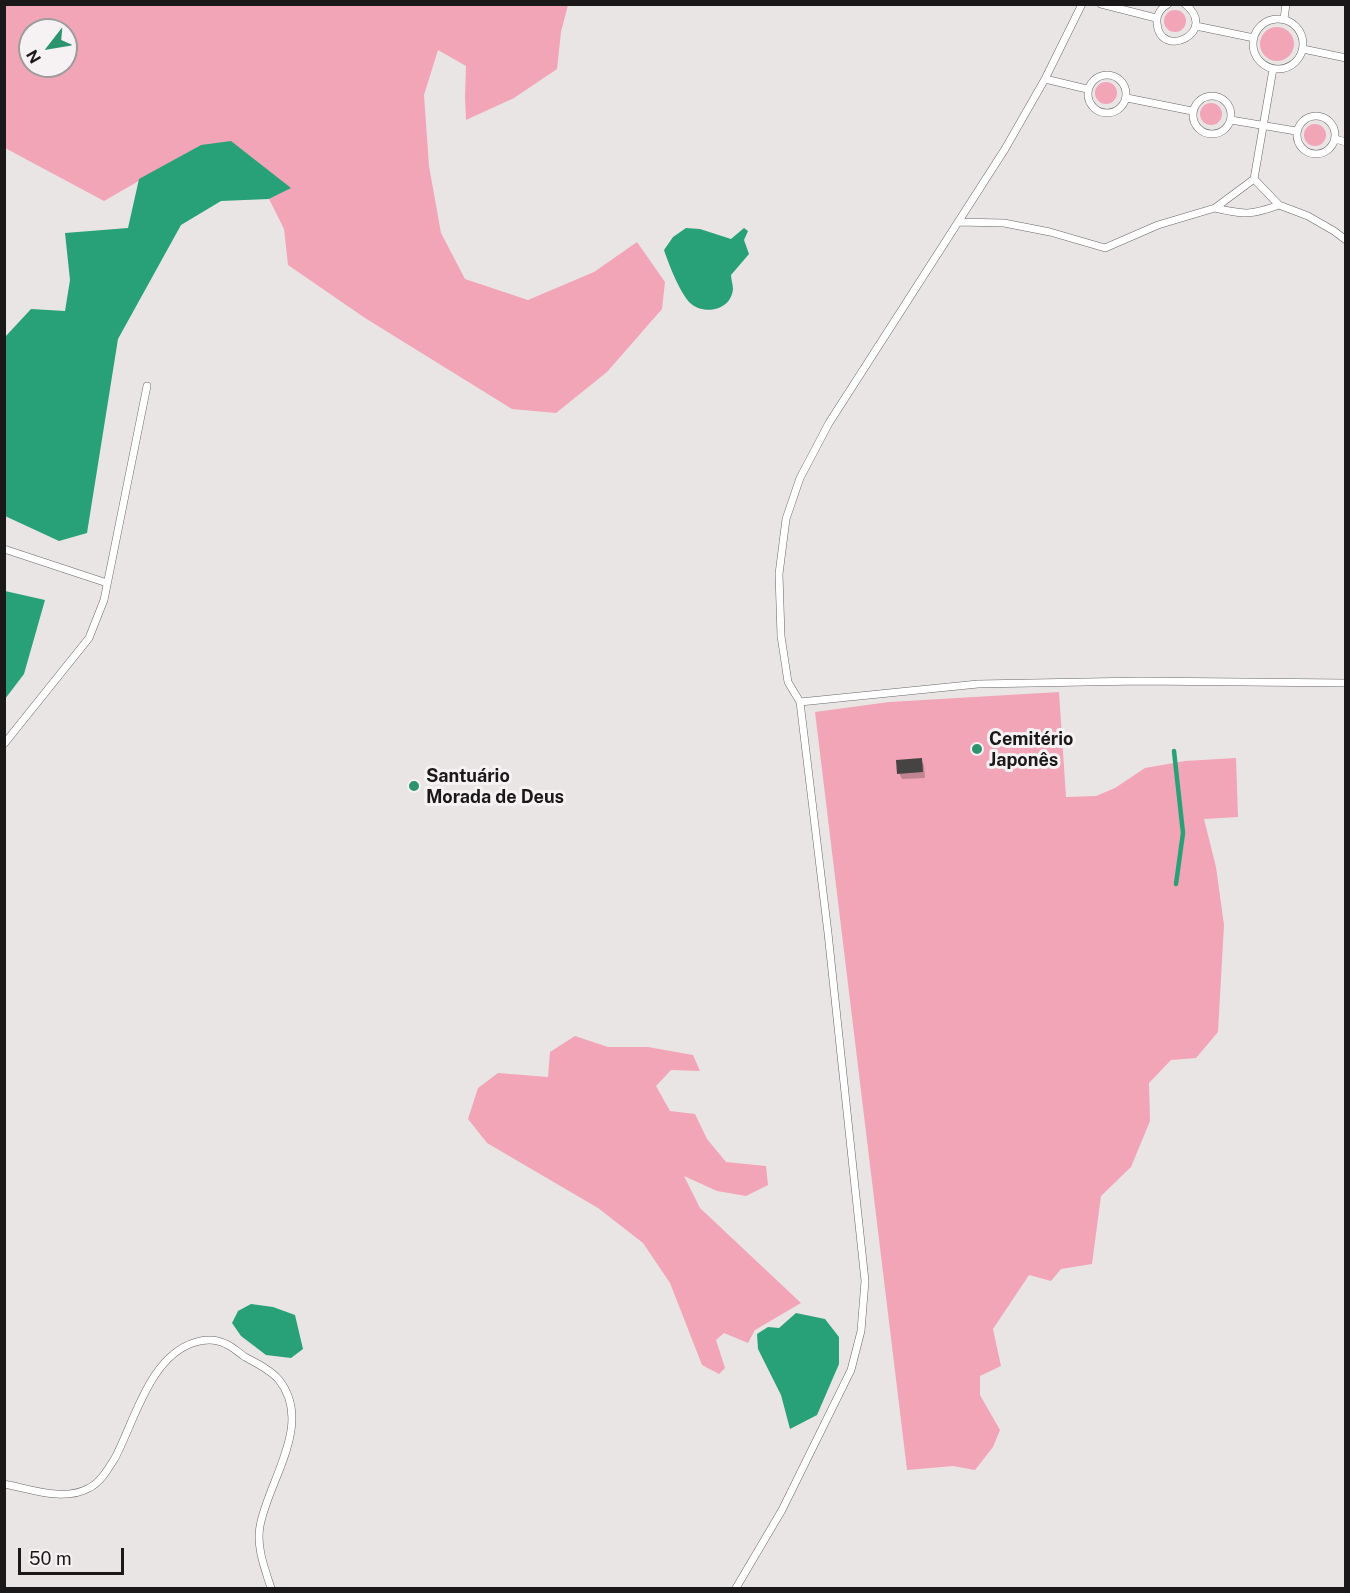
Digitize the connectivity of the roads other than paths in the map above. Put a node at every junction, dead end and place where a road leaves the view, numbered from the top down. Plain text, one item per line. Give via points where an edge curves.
1 (1082, 4) edge
2 (1101, 4) edge
3 (1168, 4) edge
4 (1185, 4) edge
5 (1286, 4) edge
6 (1156, 18) junction
7 (1284, 19) junction
8 (1196, 26) junction
9 (1254, 38) junction
10 (1303, 49) junction
11 (1346, 57) edge
12 (1273, 69) junction
13 (1045, 79) junction
14 (1087, 89) junction
15 (1127, 98) junction
16 (1192, 111) junction
17 (1231, 120) junction
18 (1263, 125) junction
19 (1296, 131) junction
20 (1335, 139) junction
21 (1346, 142) edge
22 (1254, 179) junction
23 (1279, 205) junction
24 (1215, 208) junction
25 (958, 222) junction
26 (1346, 240) edge
27 (147, 386) dead end
28 (4, 549) edge
29 (107, 583) junction
30 (1346, 683) edge
31 (800, 702) junction
32 (4, 744) edge
33 (4, 1484) edge
34 (271, 1588) edge
35 (736, 1588) edge

1 - 13 lane
2 - 6 lane
3 - 6 lane
4 - 8 lane via 1194,14
5 - 7 lane
6 - 8 lane via 1157,30 1166,39 1178,42 1190,37
7 - 9 lane via 1271,19 1260,26
7 - 10 lane via 1296,25 1303,36
8 - 9 lane
9 - 12 lane via 1254,51 1261,63
10 - 11 lane
10 - 12 lane via 1297,61 1286,68
12 - 18 lane
13 - 14 lane
13 - 25 lane
14 - 15 lane via 1094,79 1105,74 1117,76 1126,86
14 - 15 lane via 1089,102 1097,111 1109,114 1120,109
15 - 16 lane
16 - 17 lane via 1193,123 1202,133 1214,135 1225,130
16 - 17 lane via 1198,100 1209,95 1222,98 1230,107
17 - 18 lane
18 - 19 lane
18 - 22 lane
19 - 20 lane via 1301,148 1318,155 1329,150
19 - 20 lane via 1302,120 1314,115 1326,117 1334,127
20 - 21 lane
22 - 23 lane
22 - 24 lane
23 - 24 lane via 1258,213 1240,214
23 - 26 lane via 1308,216
24 - 25 lane via 1158,225 1105,248 1050,232
25 - 31 lane via 829,423 800,478 786,519 779,574 781,636 788,682
27 - 29 lane
28 - 29 lane
29 - 32 lane via 89,638
30 - 31 lane via 978,684
31 - 35 lane via 865,1281 861,1331 851,1370 782,1510
33 - 34 lane via 63,1494 91,1488 106,1474 151,1381 168,1357 186,1345 208,1339 225,1343 278,1378 289,1397 293,1421 260,1527 261,1553

